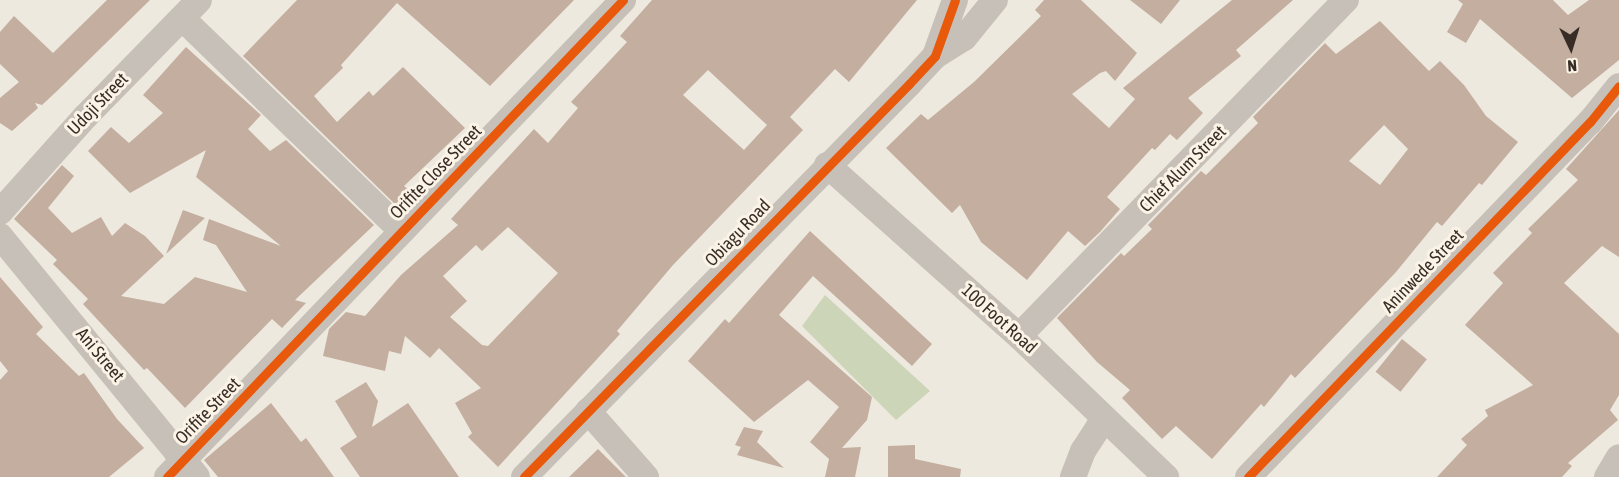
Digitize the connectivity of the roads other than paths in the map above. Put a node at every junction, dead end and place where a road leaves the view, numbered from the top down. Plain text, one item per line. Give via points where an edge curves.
1 (624, 0) edge
2 (955, 0) edge
3 (995, 0) edge
4 (1346, 0) edge
5 (194, 5) edge
6 (935, 56) junction
7 (1619, 86) edge
8 (827, 165) junction
9 (0, 212) edge
10 (402, 231) junction
11 (0, 236) edge
12 (1019, 336) junction
13 (273, 368) joint
14 (588, 411) junction
15 (1104, 419) junction
16 (1619, 457) edge
17 (183, 471) edge
18 (524, 477) edge
19 (646, 477) edge
20 (1073, 477) edge
21 (1166, 477) edge
22 (1248, 477) edge
23 (1607, 477) edge

1 - 10 street, Orifite Close Street
2 - 6 street, Obiagu Road
3 - 6 street via 964,38
4 - 12 street, Chief Alum Street
5 - 9 street, Udoji Street
5 - 10 street
6 - 8 street, Obiagu Road
7 - 22 street, Aninwede Street via 1590,122
8 - 12 street, 100 Foot Road
8 - 14 street, Obiagu Road
10 - 13 street, Orifite Close Street
11 - 17 street, Ani Street
12 - 15 street, 100 Foot Road
13 - 17 street, Orifite Street
14 - 18 street, Obiagu Road
14 - 19 street
15 - 20 street via 1083,451
15 - 21 street, 100 Foot Road
16 - 23 street

